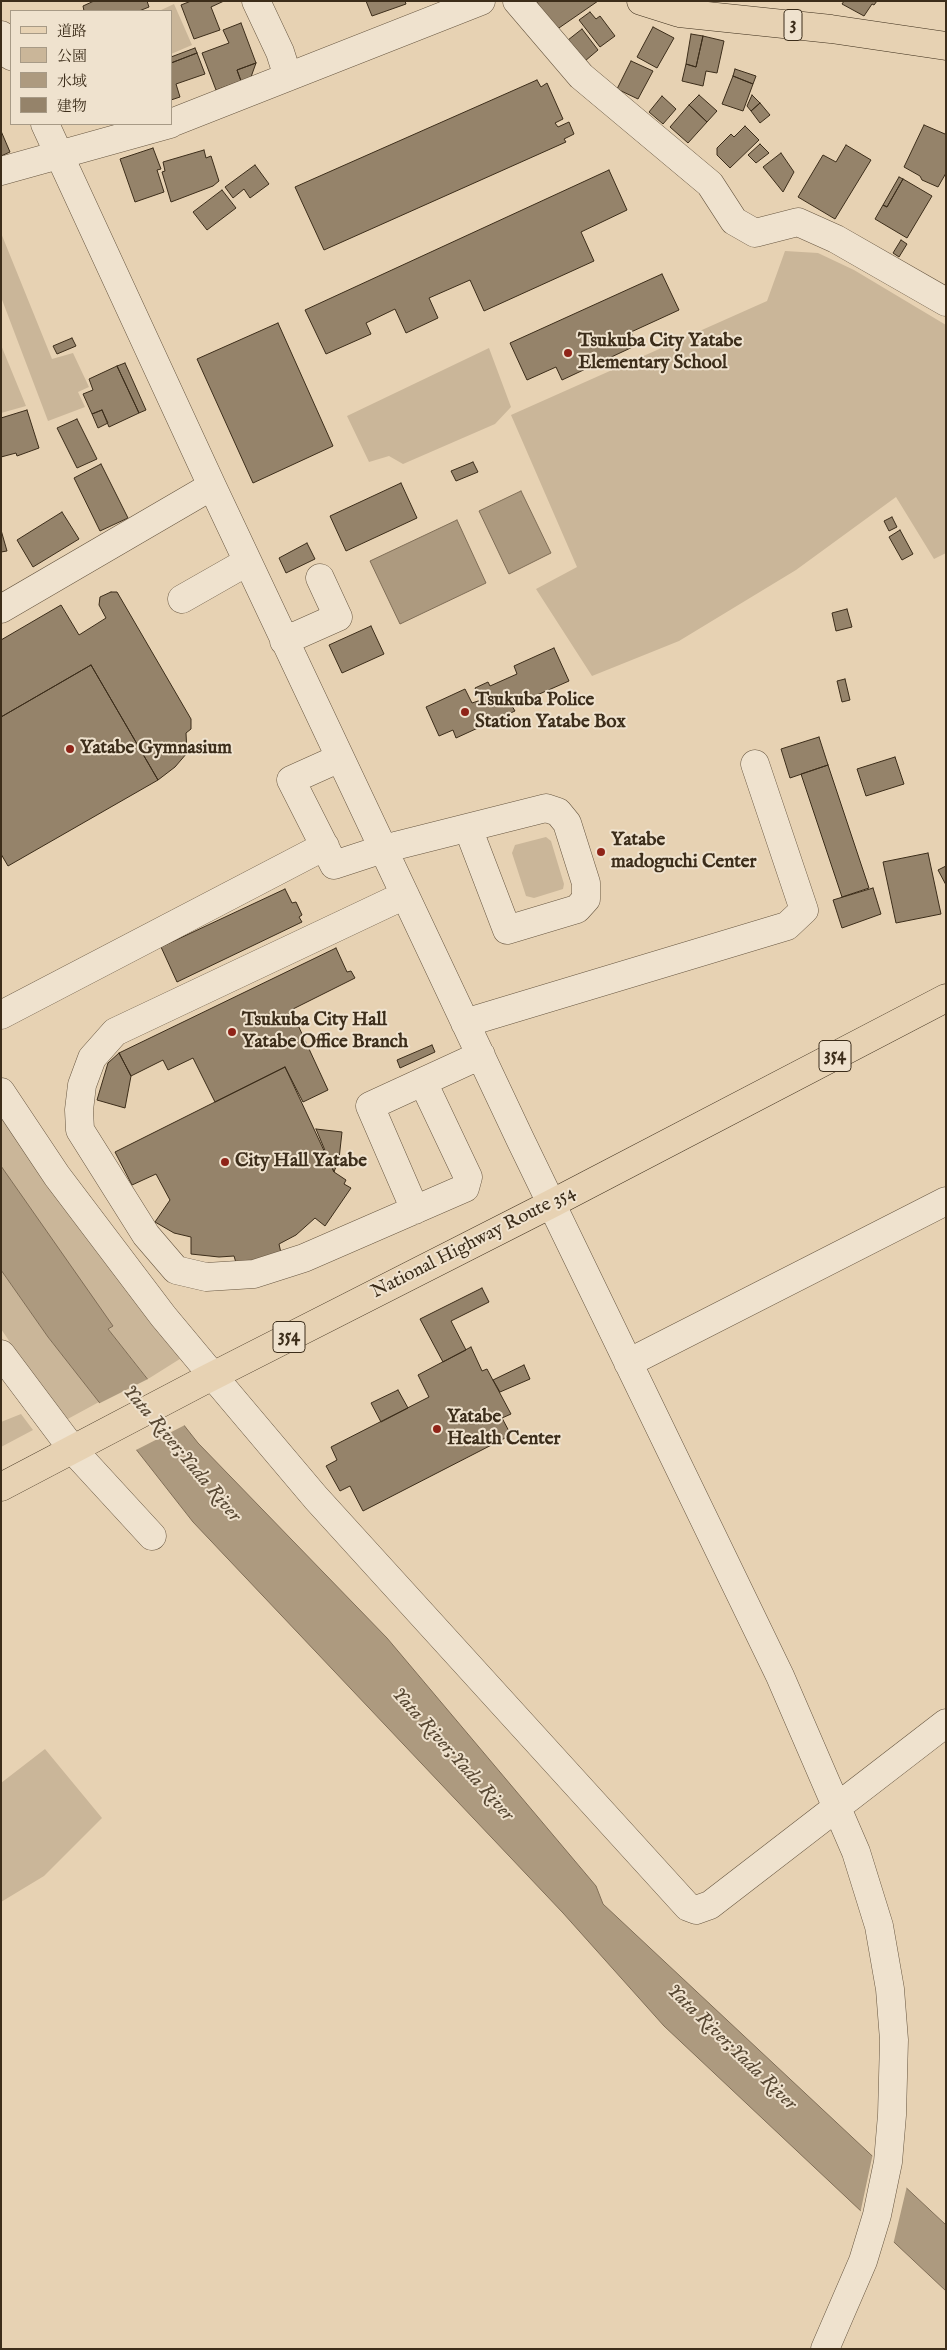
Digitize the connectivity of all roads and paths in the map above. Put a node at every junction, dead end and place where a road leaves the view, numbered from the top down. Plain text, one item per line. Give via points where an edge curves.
1 (256, 1) edge
2 (481, 1) edge
3 (517, 1) edge
4 (641, 1) edge
5 (1, 35) edge
6 (946, 46) edge
7 (10, 54) edge
8 (288, 76) junction
9 (172, 123) edge
10 (45, 125) edge
11 (166, 125) edge
12 (59, 155) junction
13 (1, 172) edge
14 (946, 302) edge
15 (212, 486) junction
16 (247, 562) junction
17 (320, 578) dead end
18 (182, 599) dead end
19 (1, 609) edge
20 (284, 641) junction
21 (340, 758) junction
22 (755, 764) dead end
23 (468, 828) junction
24 (325, 846) junction
25 (383, 849) junction
26 (405, 895) junction
27 (946, 998) edge
28 (1, 1015) edge
29 (465, 1023) junction
30 (481, 1055) junction
31 (423, 1082) junction
32 (1, 1092) edge
33 (946, 1201) edge
34 (551, 1204) junction
35 (415, 1210) junction
36 (628, 1364) junction
37 (6, 1369) edge
38 (206, 1379) junction
39 (80, 1446) junction
40 (1, 1486) edge
41 (152, 1536) dead end
42 (946, 1723) edge
43 (836, 1806) junction
44 (825, 2349) edge

1 - 8 street
2 - 8 street
3 - 14 street via 581,76 710,184 734,221 755,233 798,222 836,238
4 - 6 main road, 3 via 680,13 831,29
5 - 7 street
8 - 9 street
10 - 12 street
11 - 12 street
12 - 13 street
12 - 15 street
15 - 16 street
15 - 19 street
16 - 18 street
16 - 20 street
17 - 20 street via 338,617
20 - 21 street
21 - 24 street via 291,780
21 - 25 street
22 - 29 street via 804,910 787,926
23 - 23 street via 546,808 558,812 570,832 586,883 586,899 577,909 508,930
23 - 25 street
24 - 25 street via 334,865
24 - 28 street
25 - 26 street
26 - 29 street
26 - 35 street via 115,1032 92,1058 82,1086 79,1110 80,1130 146,1235 176,1270 206,1277 254,1274 304,1258
27 - 34 main road, National Highway Route 354 / 354
29 - 30 street
30 - 31 street
30 - 34 street
31 - 35 street via 468,1177 465,1188
31 - 35 street via 370,1106
32 - 38 street via 57,1176 163,1316
33 - 36 street
34 - 36 street
34 - 38 main road, National Highway Route 354 / 354
36 - 43 street via 780,1676
37 - 39 street
38 - 39 main road, National Highway Route 354 / 354
38 - 43 street via 688,1907 696,1910 710,1905
39 - 40 main road, National Highway Route 354 / 354
39 - 41 street
42 - 43 street
43 - 44 street via 856,1852 879,1926 890,1989 894,2040 892,2115 885,2185 863,2261

